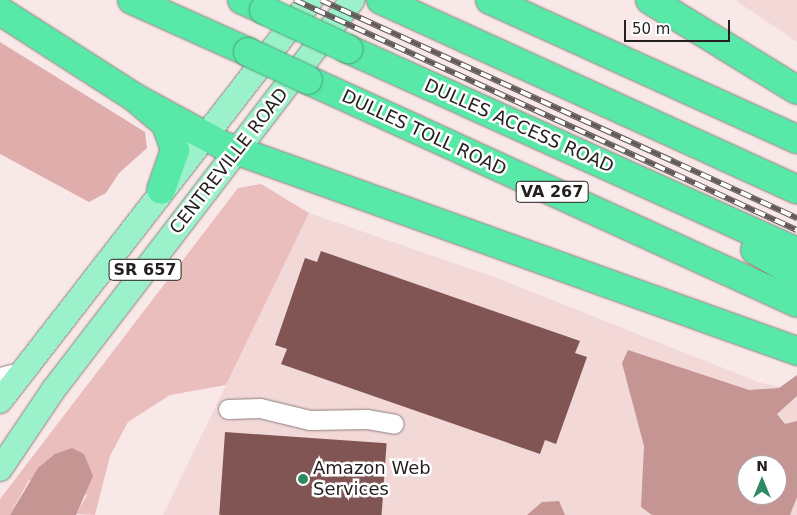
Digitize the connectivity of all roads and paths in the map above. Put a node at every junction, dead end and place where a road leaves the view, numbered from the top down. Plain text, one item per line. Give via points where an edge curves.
1 (132, 0) edge
2 (311, 0) edge
3 (352, 0) edge
4 (490, 0) edge
5 (650, 0) edge
6 (383, 1) edge
7 (253, 5) edge
8 (0, 11) edge
9 (797, 90) edge
10 (134, 98) junction
11 (204, 137) junction
12 (797, 139) edge
13 (237, 150) junction
14 (576, 152) junction
15 (161, 190) junction
16 (797, 190) edge
17 (797, 252) edge
18 (797, 274) edge
19 (797, 303) edge
20 (797, 351) edge
21 (22, 370) junction
22 (0, 377) edge
23 (0, 401) edge
24 (228, 409) dead end
25 (394, 424) dead end
26 (0, 469) edge

1 - 19 highway, DULLES TOLL ROAD / VA 267, bridge
2 - 11 main road, CENTREVILLE ROAD / SR 657
3 - 13 main road, CENTREVILLE ROAD / SR 657
4 - 12 highway
5 - 9 highway
6 - 16 highway
7 - 14 highway, DULLES ACCESS ROAD, bridge
8 - 10 highway
10 - 11 highway
10 - 15 highway via 166,124 173,136 173,161
11 - 13 highway
11 - 15 main road, CENTREVILLE ROAD / SR 657
13 - 20 highway
13 - 26 main road, CENTREVILLE ROAD / SR 657 via 54,389
14 - 17 highway, DULLES ACCESS ROAD
14 - 18 highway
15 - 21 main road, CENTREVILLE ROAD / SR 657
21 - 22 street
21 - 23 main road, CENTREVILLE ROAD / SR 657
24 - 25 street via 260,408 310,420 368,419

